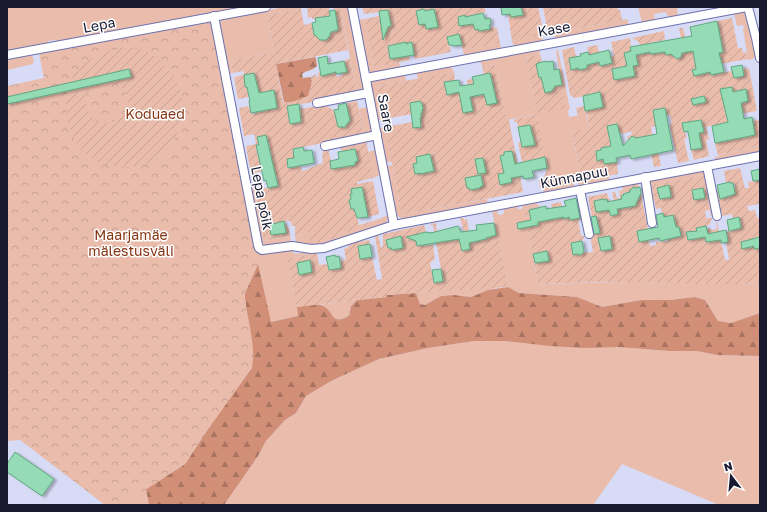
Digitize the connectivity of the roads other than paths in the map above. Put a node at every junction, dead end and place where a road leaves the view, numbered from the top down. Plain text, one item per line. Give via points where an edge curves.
1 (266, 7) edge
2 (352, 7) edge
3 (747, 7) edge
4 (214, 16) junction
5 (7, 55) edge
6 (760, 58) edge
7 (366, 78) junction
8 (368, 93) junction
9 (317, 103) dead end
10 (377, 136) junction
11 (325, 146) dead end
12 (760, 156) edge
13 (707, 166) junction
14 (645, 177) junction
15 (580, 190) junction
16 (717, 216) dead end
17 (652, 223) dead end
18 (394, 225) junction
19 (589, 234) dead end

1 - 4 street, Lepa
2 - 7 street, Saare
3 - 6 street
3 - 7 street, Kase
4 - 5 street, Lepa
4 - 18 street, Lepa põik via 259,248 324,248
7 - 8 street, Saare
8 - 9 street
8 - 10 street, Saare
10 - 11 street
10 - 18 street, Saare
12 - 13 street, Künnapuu
13 - 14 street, Künnapuu
13 - 16 street
14 - 15 street, Künnapuu
14 - 17 street
15 - 18 street, Künnapuu
15 - 19 street

